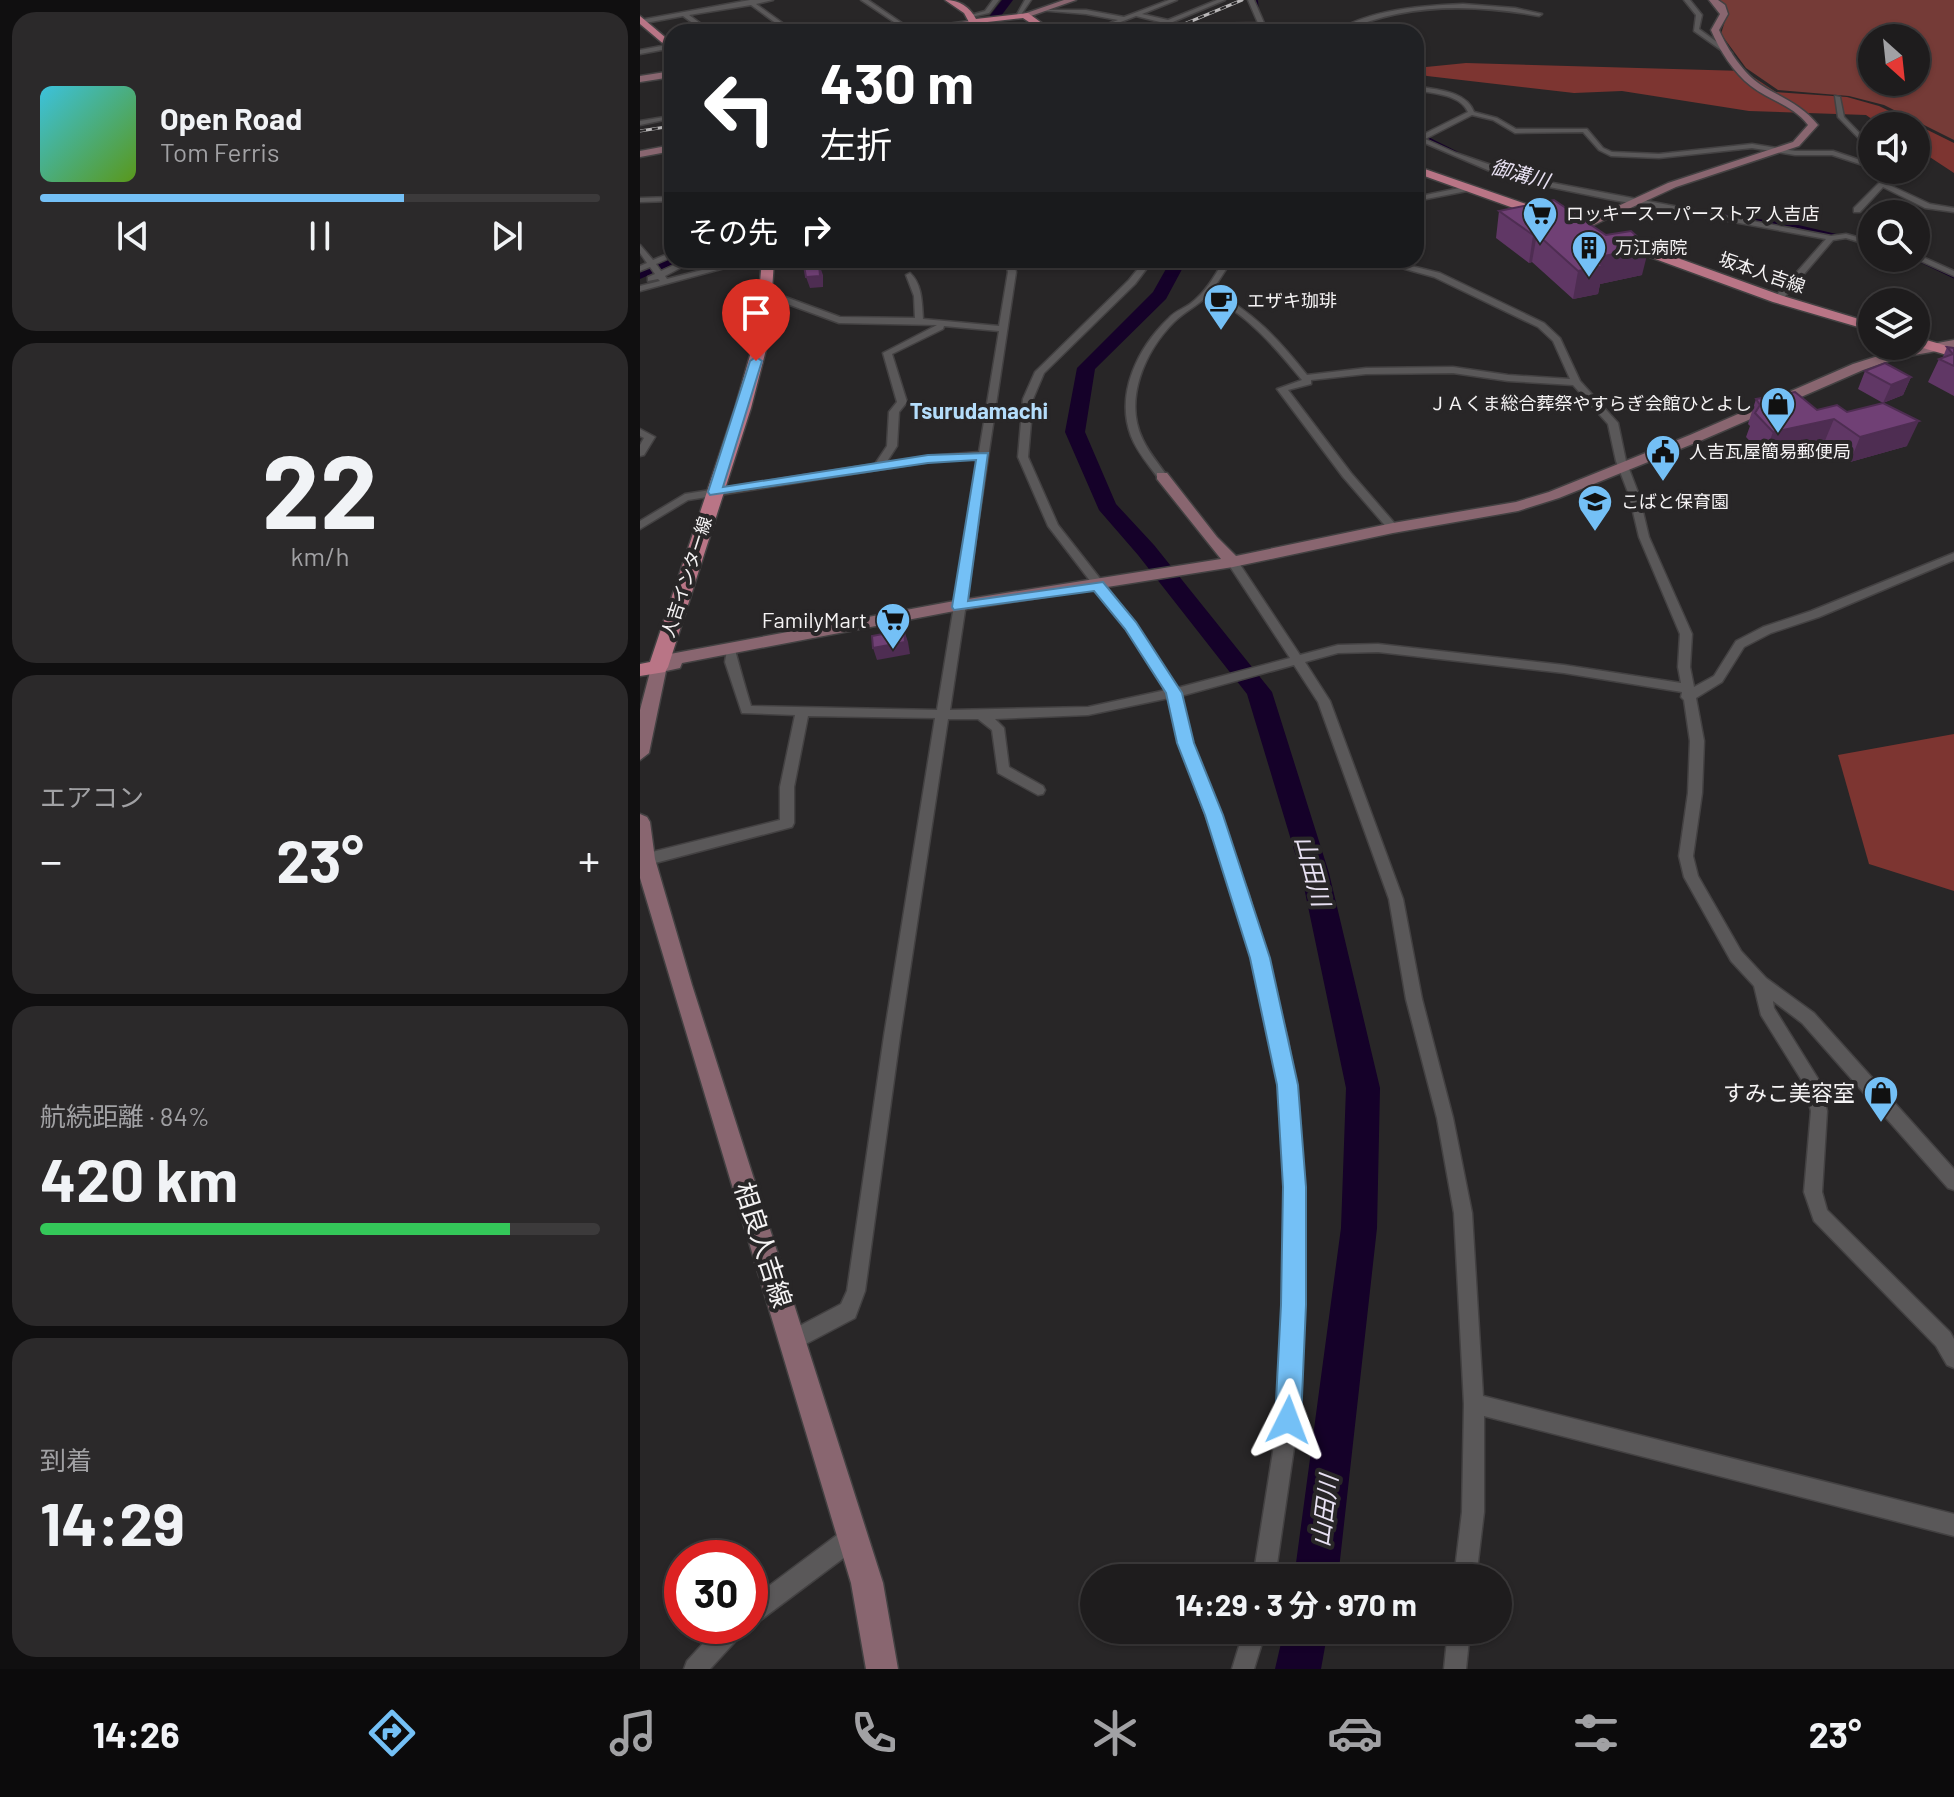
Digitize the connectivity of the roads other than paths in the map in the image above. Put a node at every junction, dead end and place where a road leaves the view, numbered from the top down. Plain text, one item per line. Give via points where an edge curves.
1 (770, 0) edge
2 (864, 0) edge
3 (950, 0) edge
4 (996, 0) edge
5 (1028, 0) edge
6 (1072, 0) edge
7 (1149, 0) edge
8 (1174, 0) edge
9 (1222, 0) edge
10 (1254, 0) edge
11 (1421, 0) edge
12 (1687, 0) edge
13 (1713, 0) edge
14 (750, 2) edge
15 (1184, 2) dead end
16 (1166, 3) junction
17 (1194, 5) dead end
18 (1428, 5) junction
19 (1204, 7) junction
20 (1041, 10) junction
21 (1539, 14) dead end
22 (685, 15) junction
23 (1022, 15) junction
24 (1138, 15) junction
25 (976, 20) junction
26 (1126, 20) junction
27 (641, 21) edge
28 (698, 24) edge
29 (781, 24) edge
30 (899, 24) edge
31 (949, 24) edge
32 (974, 24) edge
33 (1037, 24) edge
34 (1114, 24) edge
35 (1262, 24) edge
36 (1354, 24) edge
37 (664, 41) edge
38 (664, 48) edge
39 (640, 52) edge
40 (1730, 54) junction
41 (664, 75) edge
42 (640, 79) edge
43 (1424, 90) edge
44 (1837, 97) dead end
45 (1471, 113) junction
46 (664, 120) edge
47 (640, 123) edge
48 (1858, 135) edge
49 (1424, 136) edge
50 (1424, 142) edge
51 (664, 150) edge
52 (1780, 150) junction
53 (640, 154) edge
54 (1858, 161) edge
55 (1424, 172) edge
56 (1882, 184) joint
57 (1469, 188) junction
58 (1424, 197) edge
59 (664, 199) edge
60 (640, 200) edge
61 (1633, 204) junction
62 (1857, 210) dead end
63 (1954, 210) edge
64 (1581, 227) junction
65 (1595, 232) edge
66 (1609, 237) edge
67 (1831, 238) junction
68 (1858, 240) edge
69 (640, 247) edge
70 (1930, 263) edge
71 (664, 264) edge
72 (669, 268) edge
73 (689, 268) edge
74 (768, 268) edge
75 (1011, 268) edge
76 (1143, 268) edge
77 (1223, 268) edge
78 (1409, 268) edge
79 (640, 269) edge
80 (658, 272) junction
81 (1954, 274) edge
82 (910, 275) dead end
83 (640, 286) edge
84 (1208, 292) junction
85 (766, 293) junction
86 (1778, 299) junction
87 (919, 321) junction
88 (1858, 323) edge
89 (944, 325) junction
90 (1004, 329) junction
91 (1954, 344) edge
92 (1930, 345) edge
93 (1934, 346) junction
94 (1954, 353) edge
95 (1305, 378) junction
96 (1576, 382) junction
97 (640, 432) edge
98 (640, 453) edge
99 (984, 455) junction
100 (1624, 466) junction
101 (878, 467) junction
102 (1162, 476) joint
103 (715, 492) junction
104 (640, 526) edge
105 (1393, 528) junction
106 (1954, 556) edge
107 (1228, 562) junction
108 (1102, 585) junction
109 (960, 607) junction
110 (731, 653) junction
111 (1294, 662) junction
112 (650, 666) edge
113 (1178, 692) junction
114 (1686, 693) junction
115 (802, 713) junction
116 (944, 714) junction
117 (981, 715) junction
118 (640, 753) edge
119 (1038, 790) dead end
120 (640, 822) edge
121 (643, 860) edge
122 (1761, 983) junction
123 (1954, 1182) edge
124 (793, 1340) junction
125 (1954, 1358) edge
126 (1474, 1404) junction
127 (1954, 1525) edge
128 (853, 1537) junction
129 (1267, 1564) edge
130 (1467, 1564) edge
131 (768, 1601) edge
132 (718, 1644) edge
133 (1251, 1644) edge
134 (1458, 1644) edge
135 (695, 1669) edge
136 (882, 1669) edge
137 (1243, 1669) edge
138 (1455, 1669) edge

1 - 14 street
2 - 30 street
3 - 25 main road
4 - 25 street
5 - 23 street
6 - 20 street
7 - 16 street
8 - 15 street
8 - 16 street
9 - 19 street
10 - 35 street
11 - 18 street
12 - 40 street via 1699,15 1696,30
13 - 40 street via 1724,14 1715,30
14 - 22 street
14 - 29 street
16 - 24 street
17 - 19 street
18 - 21 street
18 - 36 street
19 - 24 street via 1168,22
20 - 23 street
20 - 26 street
22 - 27 street
22 - 28 street
23 - 25 main road
23 - 33 main road
24 - 26 street
25 - 31 street
25 - 32 street
26 - 34 street
27 - 37 main road
38 - 39 street
40 - 52 street via 1752,83 1798,108 1813,125 1807,136
41 - 42 street
43 - 45 street via 1466,101
44 - 48 street via 1841,117
45 - 49 street
45 - 52 street via 1515,131 1585,130 1611,154 1659,156 1752,146
46 - 47 street
50 - 61 street via 1504,175
51 - 53 street
52 - 54 street via 1833,153
52 - 61 street via 1672,185
55 - 57 main road
56 - 62 street
56 - 63 street via 1928,206
57 - 58 street
57 - 64 main road
59 - 60 street
61 - 64 street
61 - 67 street
64 - 65 main road
66 - 86 main road, 坂本人吉線
67 - 68 street
67 - 86 street
69 - 80 street
70 - 81 street
71 - 80 street
72 - 80 street
73 - 80 street
74 - 85 main road, 人吉インター線
75 - 90 street
76 - 108 street via 1051,358 1033,385 1026,413 1023,457 1043,507
77 - 84 street
78 - 96 street via 1437,275 1541,325 1554,334
79 - 80 street
80 - 83 street
82 - 87 street
84 - 95 street via 1224,298 1264,333
84 - 102 street via 1163,329 1136,372 1131,408 1135,434
85 - 87 street via 839,320
85 - 103 main road, 人吉インター線 via 762,338
86 - 88 main road, 坂本人吉線
87 - 89 street
89 - 90 street
89 - 101 street via 887,353 902,402 894,412 892,446
90 - 99 street
91 - 93 street
92 - 93 main road
93 - 94 main road
93 - 100 street via 1858,367
95 - 96 street via 1453,370
95 - 105 street via 1308,382 1282,389
96 - 100 street via 1613,423
97 - 98 street via 650,437
99 - 101 street
99 - 109 street
100 - 105 street via 1518,506
100 - 114 street via 1644,537 1686,634
101 - 103 street
102 - 107 street
103 - 104 street via 685,497
103 - 112 main road, 人吉インター線
105 - 107 street
106 - 114 street via 1767,630 1740,644 1718,679
107 - 108 street
107 - 111 street
108 - 109 street
108 - 113 street
109 - 110 street
109 - 112 street
109 - 116 street
110 - 112 street
110 - 115 street via 746,710
111 - 113 street
111 - 114 street via 1338,649 1378,648 1564,669
111 - 126 street via 1324,701 1396,899 1463,1213
112 - 118 street
113 - 117 street via 1088,711
113 - 129 street via 1186,743 1260,958 1291,1107 1294,1275 1288,1420
114 - 122 street via 1697,741 1688,866 1726,942
115 - 116 street
115 - 121 street via 787,787 787,823
116 - 117 street
116 - 124 street via 856,1291 848,1311
117 - 119 street via 998,728 1003,770
120 - 121 street, 相良人吉線
121 - 124 street, 相良人吉線
122 - 123 street via 1808,1018
122 - 125 street via 1774,1024 1812,1082 1819,1111 1813,1192 1820,1215 1943,1339
124 - 128 street, 相良人吉線
126 - 127 street
126 - 130 street
128 - 131 street
128 - 136 street, 相良人吉線
132 - 135 street
133 - 137 street
134 - 138 street

